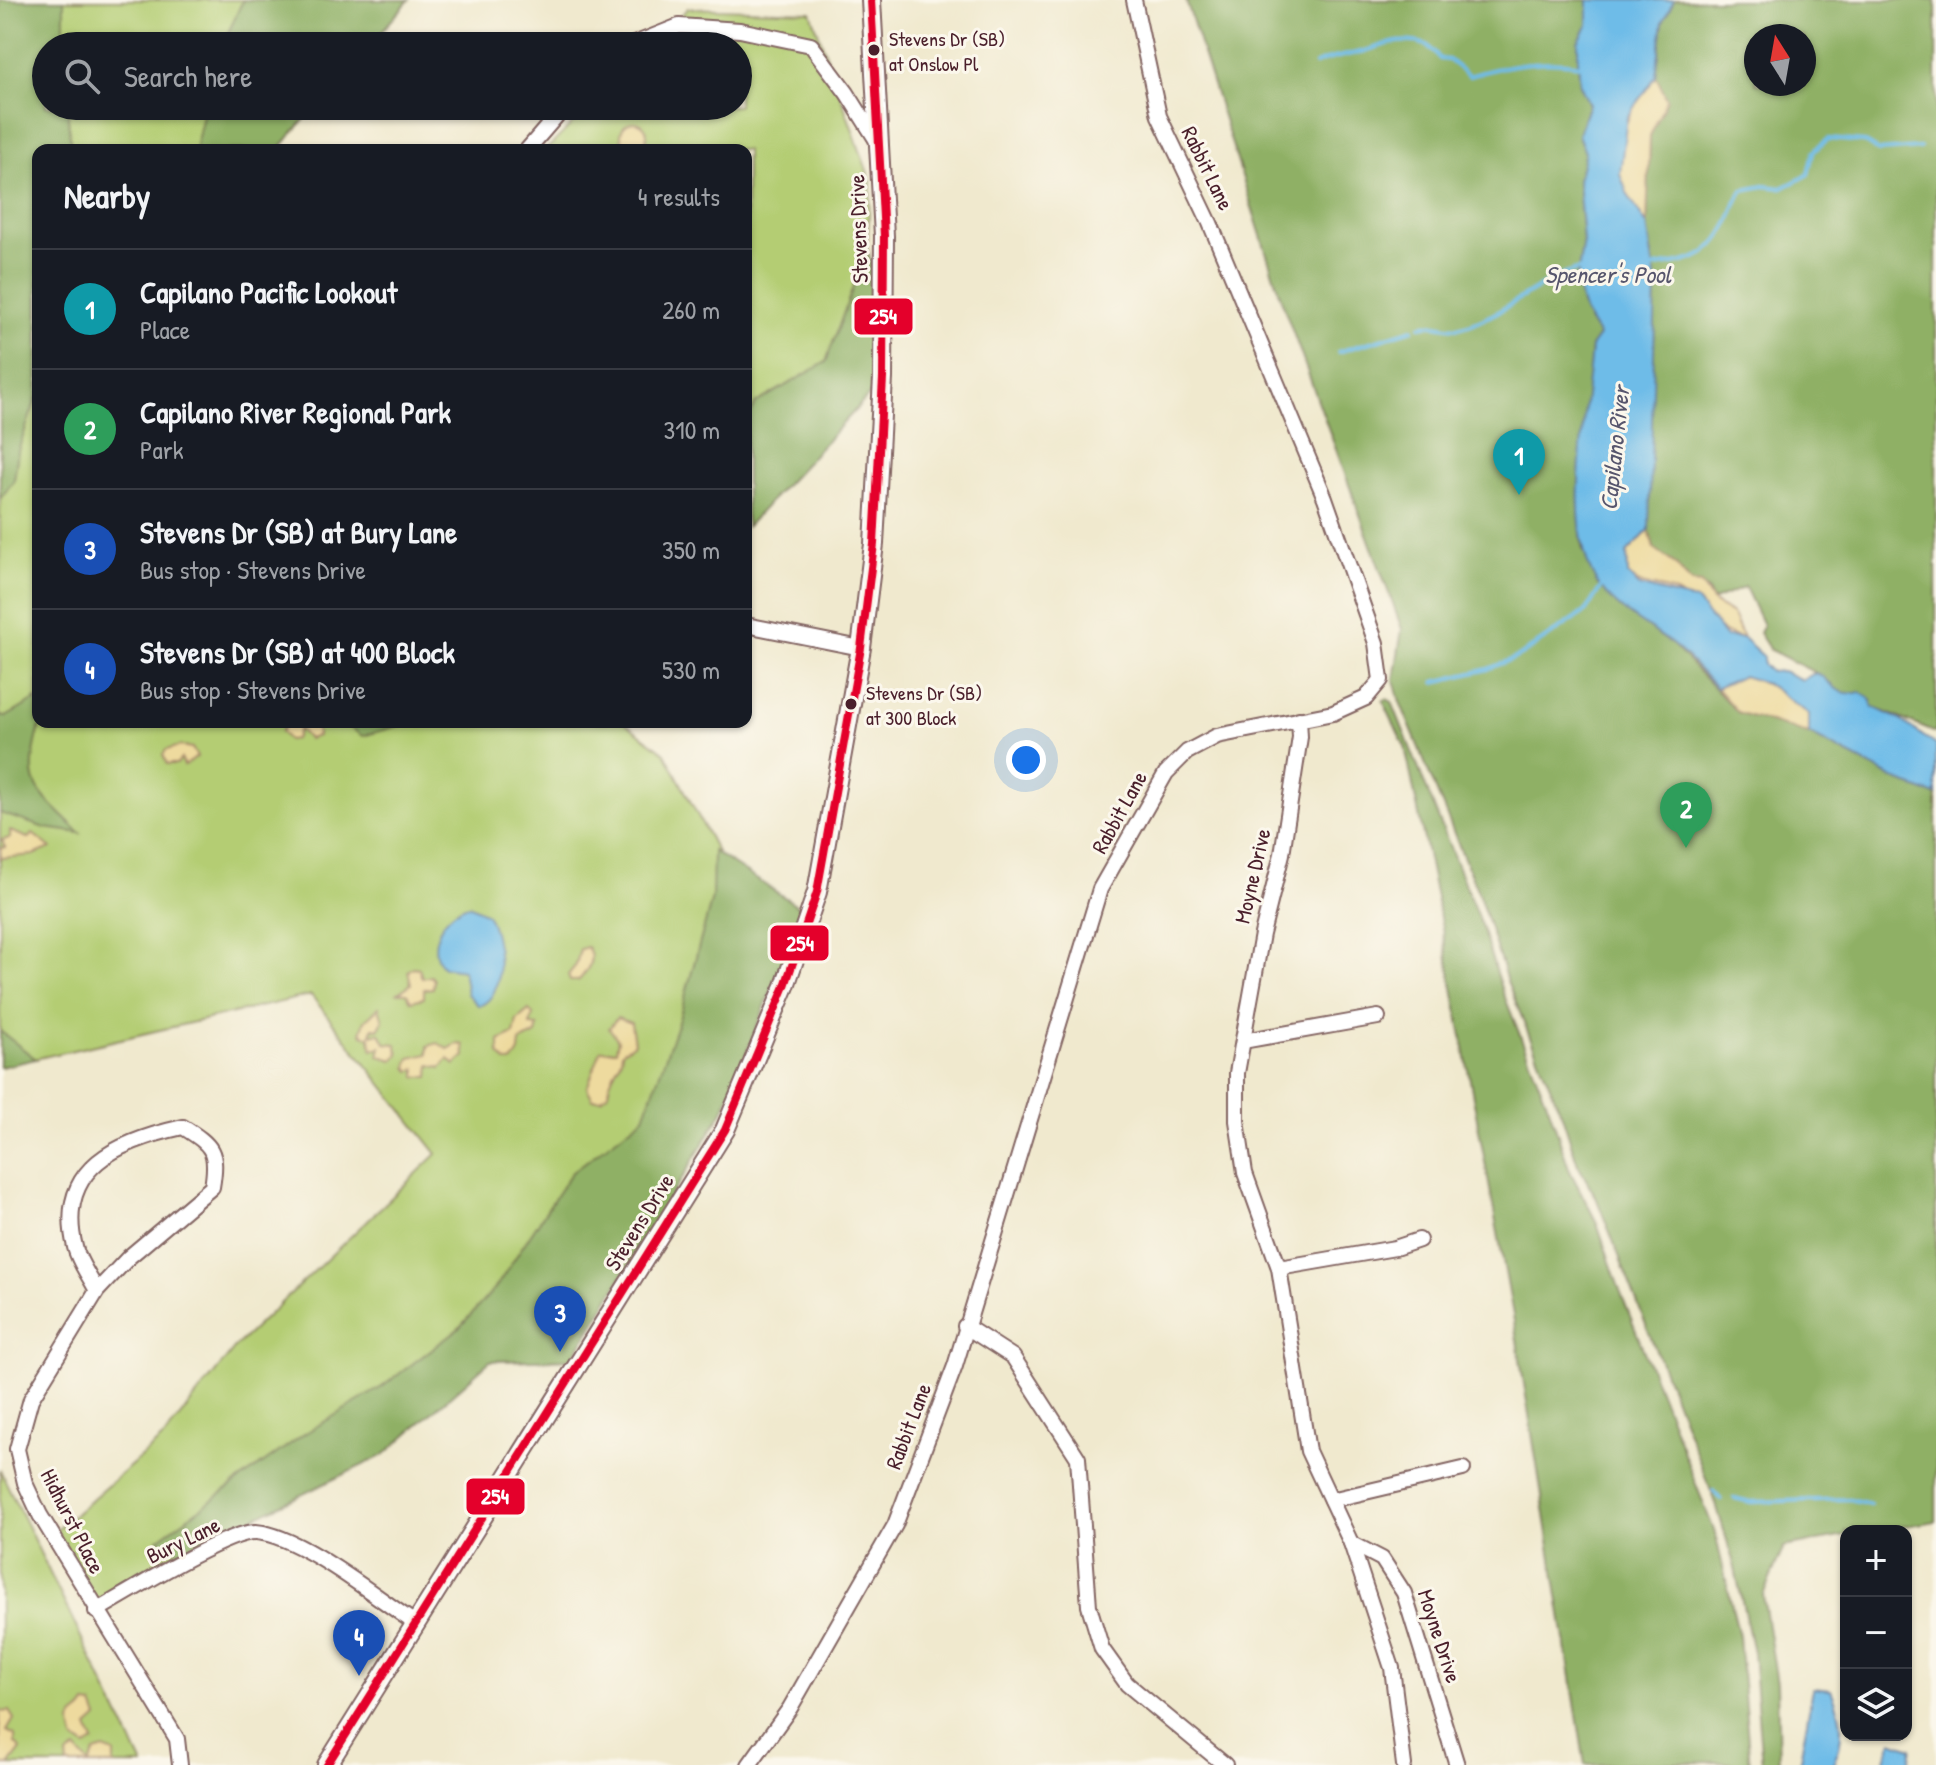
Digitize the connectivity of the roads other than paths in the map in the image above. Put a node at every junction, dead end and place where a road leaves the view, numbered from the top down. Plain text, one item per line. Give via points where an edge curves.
1 (871, 0) edge
2 (1134, 0) edge
3 (664, 32) edge
4 (749, 32) edge
5 (752, 33) edge
6 (553, 120) edge
7 (532, 144) edge
8 (879, 144) junction
9 (752, 626) edge
10 (861, 648) junction
11 (1299, 719) junction
12 (1378, 1017) dead end
13 (1243, 1041) junction
14 (1419, 1240) dead end
15 (1279, 1268) junction
16 (97, 1291) junction
17 (965, 1326) junction
18 (1463, 1469) dead end
19 (1331, 1500) junction
20 (1351, 1543) junction
21 (96, 1611) junction
22 (415, 1623) junction
23 (180, 1765) edge
24 (327, 1765) edge
25 (749, 1765) edge
26 (1225, 1765) edge
27 (1404, 1765) edge
28 (1457, 1765) edge

1 - 8 street, Stevens Drive
2 - 11 street, Rabbit Lane via 1159,116 1210,223 1325,498 1381,663 1379,688 1353,706
3 - 4 street via 679,26
5 - 8 street via 811,45
6 - 7 street
8 - 10 street, Stevens Drive via 883,378 874,544
9 - 10 street
10 - 22 street, Stevens Drive via 817,892 785,986 725,1130
11 - 13 street, Moyne Drive via 1282,854
11 - 17 street, Rabbit Lane via 1217,736 1187,752 1166,773 1100,889
12 - 13 street
13 - 15 street, Moyne Drive via 1237,1073 1239,1142 1251,1195
14 - 15 street
15 - 19 street, Moyne Drive via 1308,1451
16 - 16 street, Hidhurst Place via 75,1247 73,1202 81,1179 103,1154 143,1136 183,1127 208,1143 216,1162 212,1187
16 - 21 street, Hidhurst Place via 31,1399 17,1449 40,1515
17 - 25 street, Rabbit Lane via 895,1525 790,1708
17 - 26 street via 1013,1357 1078,1458 1089,1606 1102,1649 1127,1684
18 - 19 street
19 - 20 street, Moyne Drive
20 - 27 street, Moyne Drive via 1392,1668
20 - 28 street, Moyne Drive via 1382,1559 1404,1593
21 - 22 street, Bury Lane via 201,1552 253,1532 289,1540
21 - 23 street, Hidhurst Place via 177,1739
22 - 24 street, Stevens Drive

